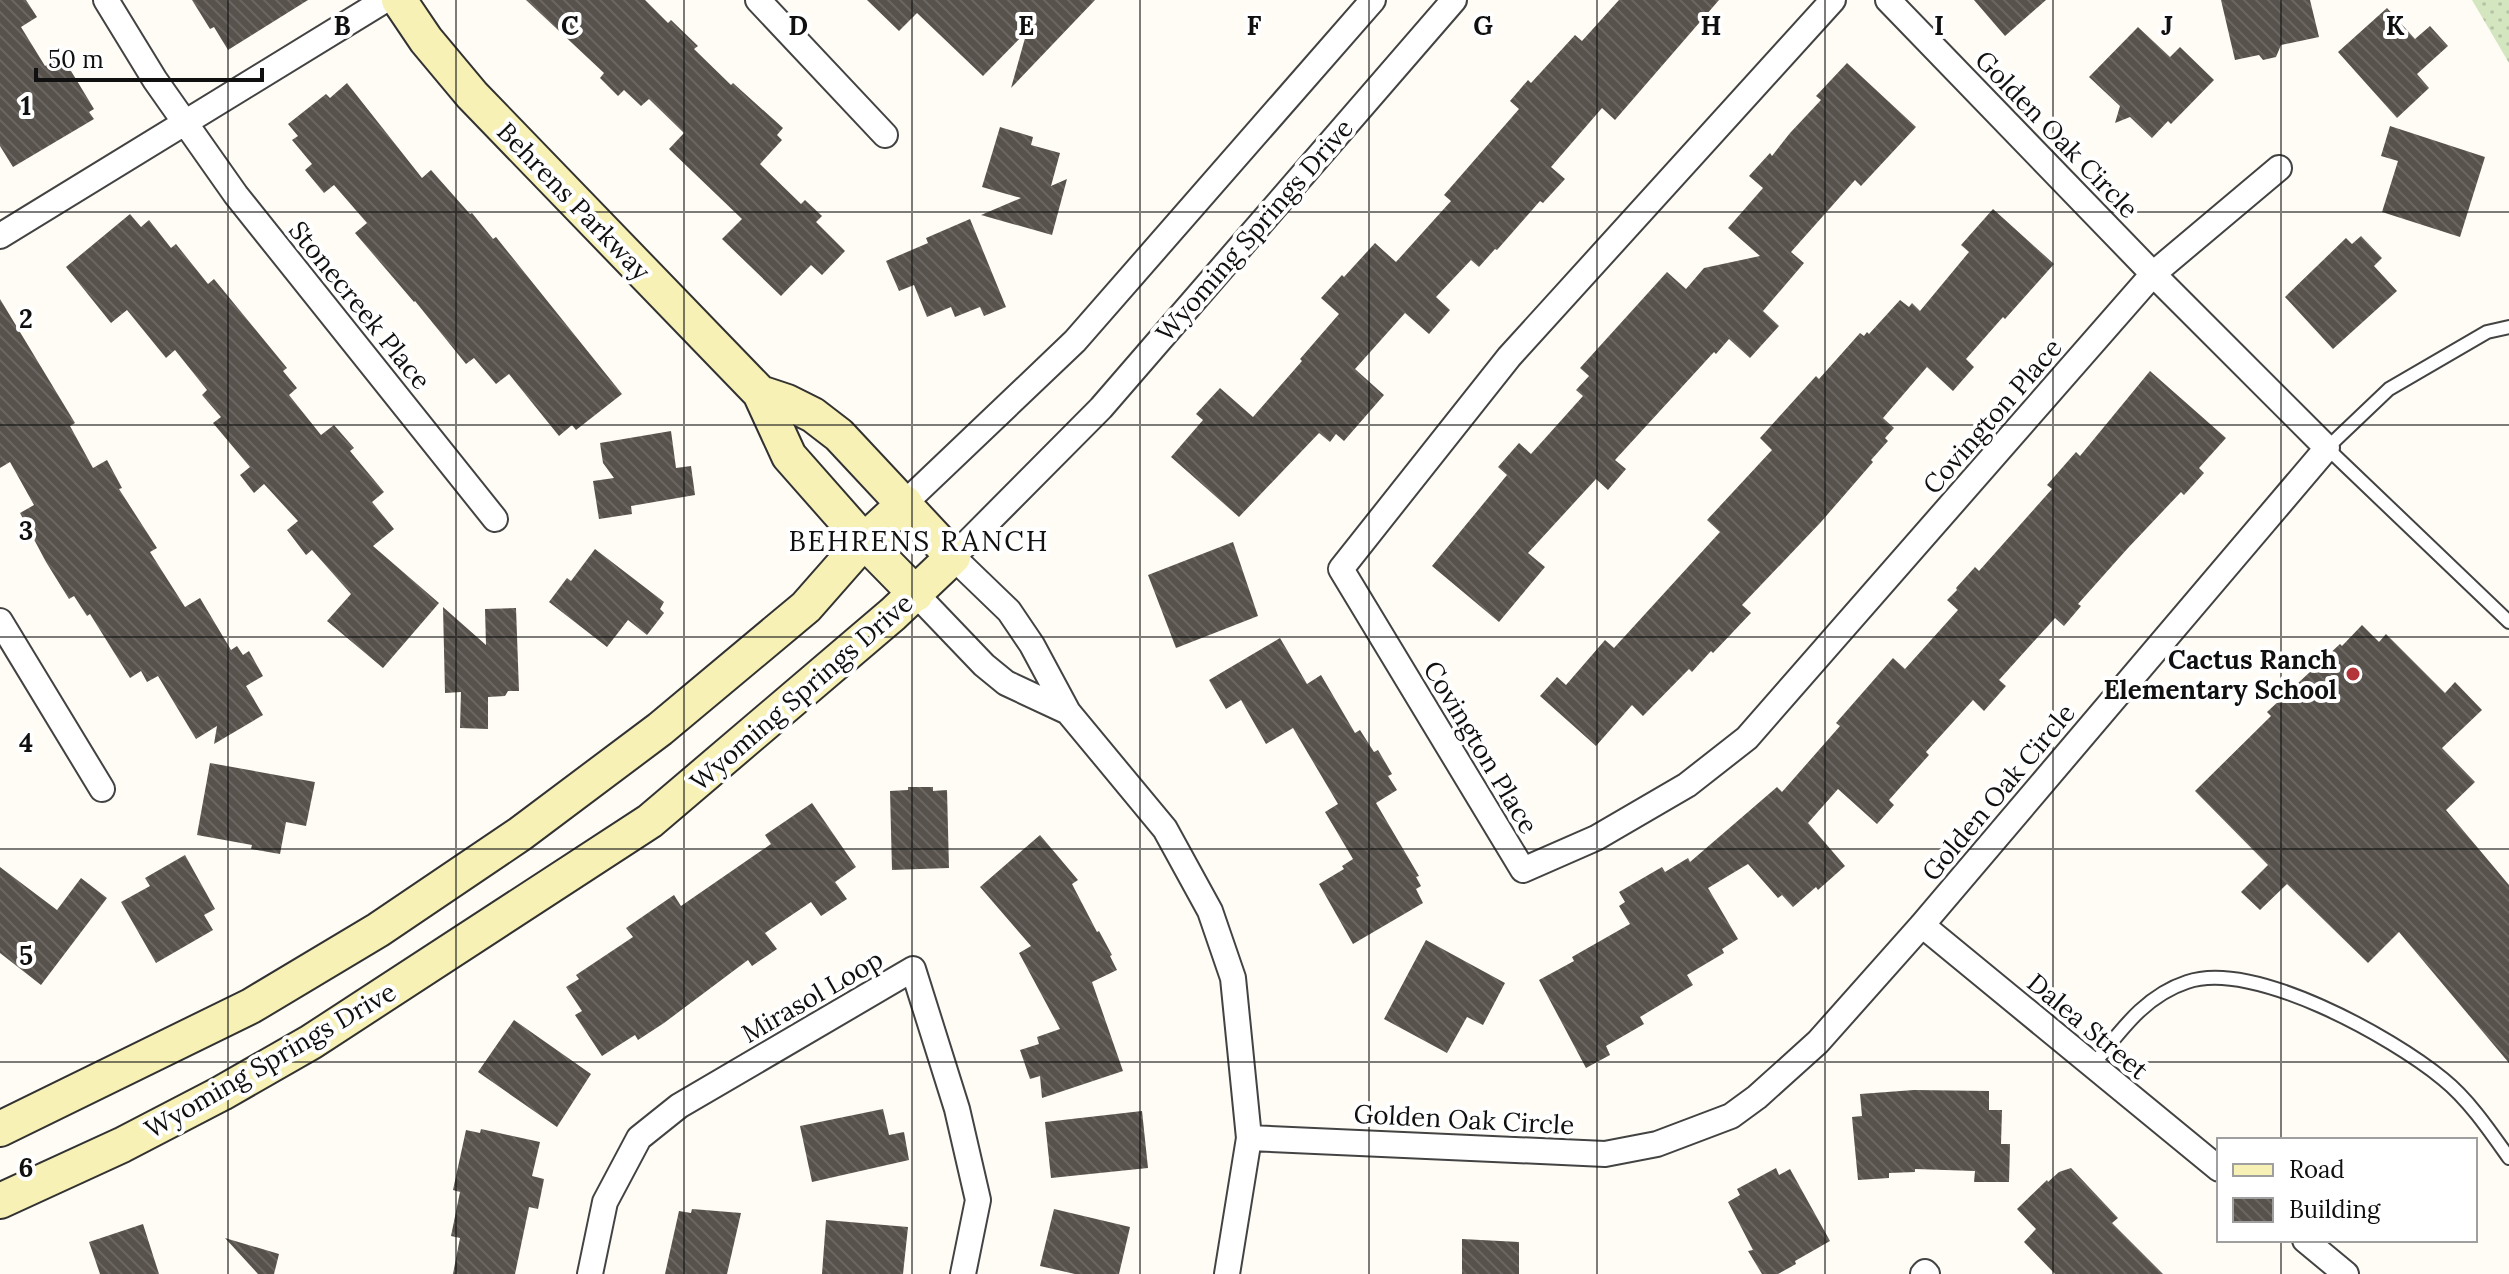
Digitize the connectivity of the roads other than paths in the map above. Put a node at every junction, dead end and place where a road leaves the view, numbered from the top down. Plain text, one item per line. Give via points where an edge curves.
1 (106, 0) edge
2 (385, 0) edge
3 (399, 0) edge
4 (758, 0) edge
5 (1373, 0) edge
6 (1454, 0) edge
7 (1833, 0) edge
8 (1888, 0) edge
9 (184, 124) junction
10 (885, 135) dead end
11 (2279, 168) dead end
12 (0, 236) edge
13 (2153, 274) junction
14 (2509, 327) edge
15 (760, 393) junction
16 (2327, 448) junction
17 (905, 503) junction
18 (495, 519) dead end
19 (864, 541) junction
20 (953, 557) junction
21 (916, 594) junction
22 (0, 621) edge
23 (2509, 622) edge
24 (1068, 712) junction
25 (102, 789) dead end
26 (1922, 925) junction
27 (2093, 1065) junction
28 (0, 1129) edge
29 (1249, 1138) junction
30 (2509, 1158) edge
31 (2217, 1167) edge
32 (0, 1201) edge
33 (2307, 1242) edge
34 (590, 1274) edge
35 (963, 1274) edge
36 (1227, 1274) edge
37 (2346, 1274) edge

1 - 9 street, Stonecreek Place
2 - 9 street
3 - 15 street, Behrens Parkway via 472,95
4 - 10 street
5 - 17 street via 1075,341
6 - 20 street, Wyoming Springs Drive via 1101,408
7 - 13 street, Covington Place via 1509,357 1341,569 1523,870 1596,838 1687,785 1747,738
8 - 13 street, Golden Oak Circle
9 - 12 street
9 - 18 street, Stonecreek Place
11 - 13 street, Covington Place
13 - 16 street, Golden Oak Circle
14 - 16 lane via 2487,332 2389,389
15 - 17 street, Behrens Parkway via 813,415
15 - 19 street, Behrens Parkway via 789,456
16 - 23 lane
16 - 26 street, Golden Oak Circle
17 - 19 street
17 - 20 street, Behrens Parkway
19 - 21 street, Behrens Parkway
19 - 28 street via 806,607 660,729 520,834 378,930 251,1006
20 - 21 street, Wyoming Springs Drive
20 - 24 street, Behrens Parkway via 1009,611
21 - 24 street, Behrens Parkway via 1006,683
21 - 32 street, Wyoming Springs Drive via 650,821 311,1042 122,1145
22 - 25 street
24 - 29 street, Behrens Parkway via 1165,829 1210,911 1233,978
26 - 27 street, Dalea Street
26 - 29 street, Golden Oak Circle via 1818,1042 1757,1097 1731,1116 1657,1144 1605,1154
27 - 30 lane via 2133,1015 2157,996 2189,981 2227,978 2337,1012 2396,1044 2445,1081
27 - 31 street, Dalea Street
29 - 36 street, Behrens Parkway
33 - 37 street
34 - 35 street, Mirasol Loop via 605,1202 639,1138 679,1106 913,969 957,1109 978,1200

